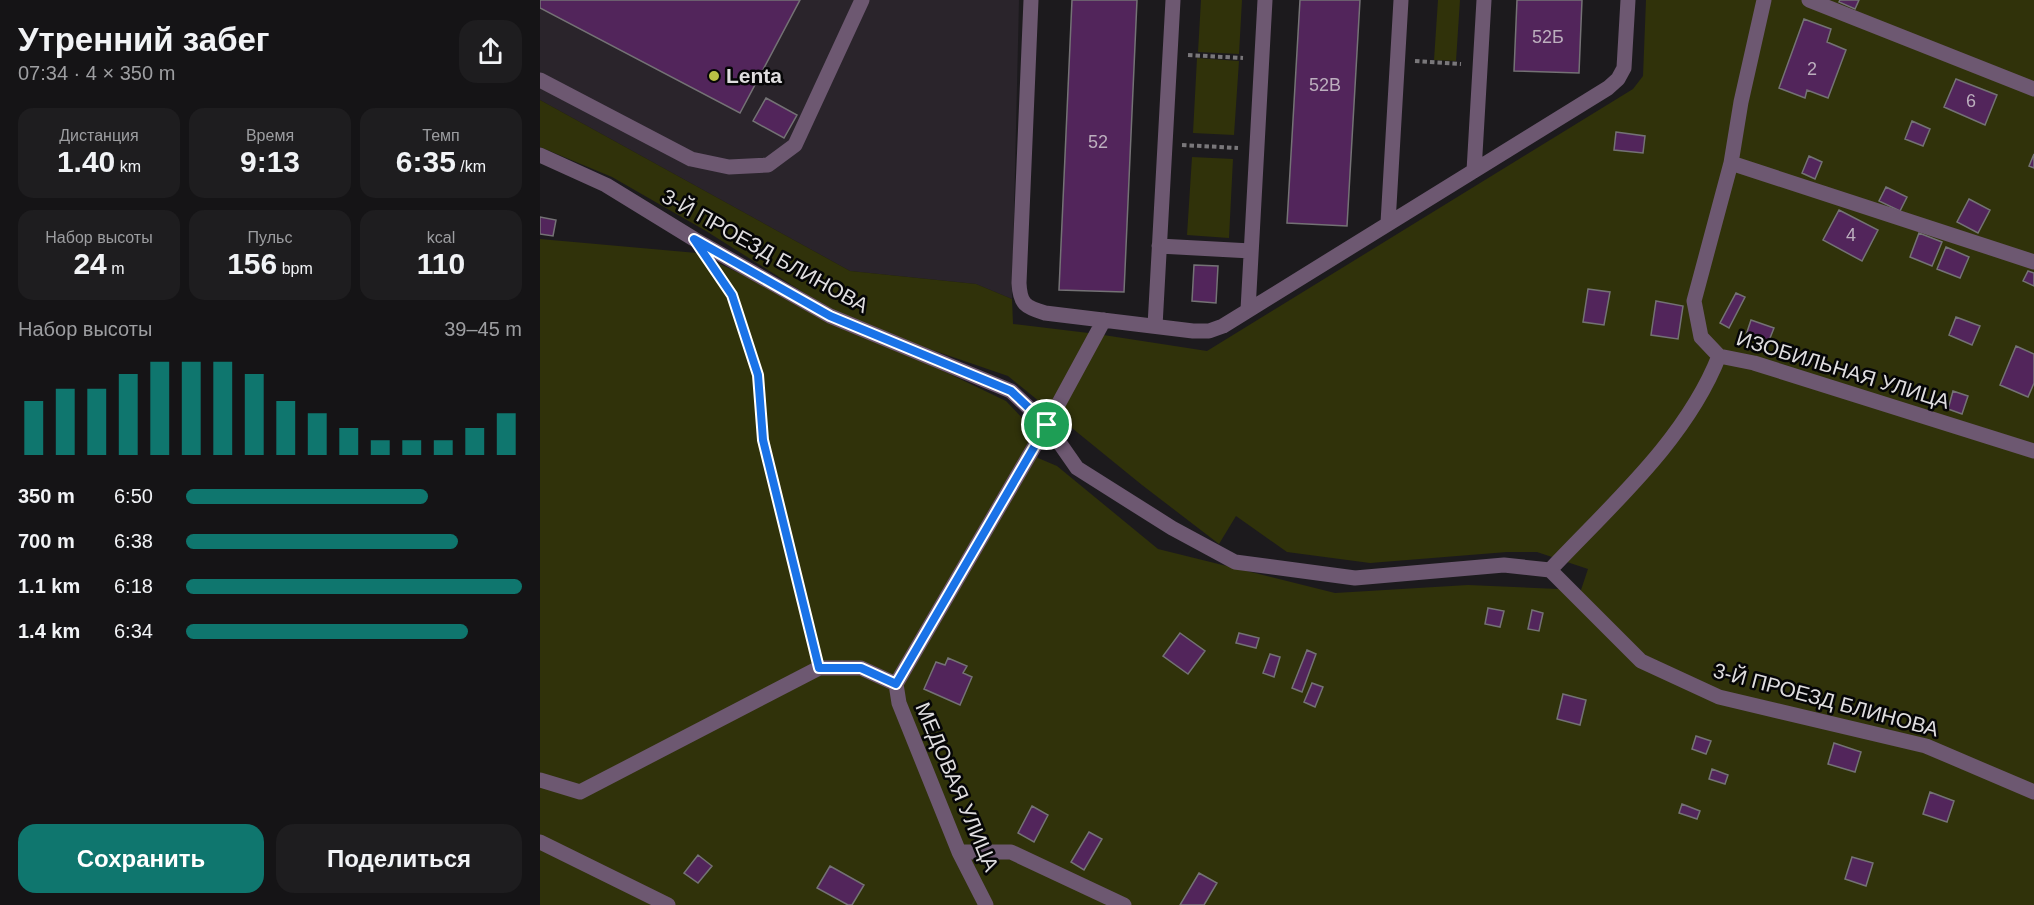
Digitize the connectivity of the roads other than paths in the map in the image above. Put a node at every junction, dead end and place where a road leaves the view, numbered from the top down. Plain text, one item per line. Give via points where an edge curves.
1 (862, 0) edge
2 (1031, 0) edge
3 (1173, 0) edge
4 (1265, 0) edge
5 (1401, 0) edge
6 (1484, 0) edge
7 (1628, 0) edge
8 (1764, 0) edge
9 (1809, 0) edge
10 (540, 80) edge
11 (2034, 89) edge
12 (540, 155) edge
13 (1731, 163) junction
14 (1474, 171) junction
15 (1388, 223) junction
16 (1159, 246) junction
17 (1251, 251) junction
18 (2034, 262) edge
19 (1248, 310) junction
20 (1104, 320) junction
21 (1155, 326) junction
22 (1719, 356) junction
23 (1047, 425) junction
24 (2034, 451) edge
25 (1550, 570) junction
26 (896, 684) junction
27 (540, 780) edge
28 (2034, 792) edge
29 (540, 842) edge
30 (959, 852) junction
31 (668, 905) edge
32 (986, 905) edge
33 (1124, 905) edge

1 - 10 street via 795,145 768,165 729,167 691,159
2 - 20 street via 1020,297 1028,308 1045,313
3 - 16 street
4 - 17 street
5 - 15 street
6 - 14 street
7 - 14 street via 1624,68 1618,79
8 - 13 street, ИЗОБИЛЬНАЯ УЛИЦА
9 - 11 street
12 - 23 street, 3-Й ПРОЕЗД БЛИНОВА via 606,185 830,316 1011,391
13 - 18 street
13 - 22 street, ИЗОБИЛЬНАЯ УЛИЦА via 1694,301 1701,337
14 - 15 street
15 - 19 street
16 - 17 street
16 - 21 street
17 - 19 street
19 - 21 street via 1209,331
20 - 21 street
20 - 23 street
22 - 24 street, ИЗОБИЛЬНАЯ УЛИЦА via 1754,363
22 - 25 street via 1710,379 1664,449
23 - 25 street, 3-Й ПРОЕЗД БЛИНОВА via 1077,468 1235,562 1355,578 1504,565
23 - 26 street
25 - 28 street, 3-Й ПРОЕЗД БЛИНОВА via 1641,661 1719,697 1926,746
26 - 27 street via 861,668 819,668 580,792
26 - 30 street, МЕДОВАЯ УЛИЦА via 899,703
29 - 31 street
30 - 32 street, МЕДОВАЯ УЛИЦА
30 - 33 street via 1011,852

